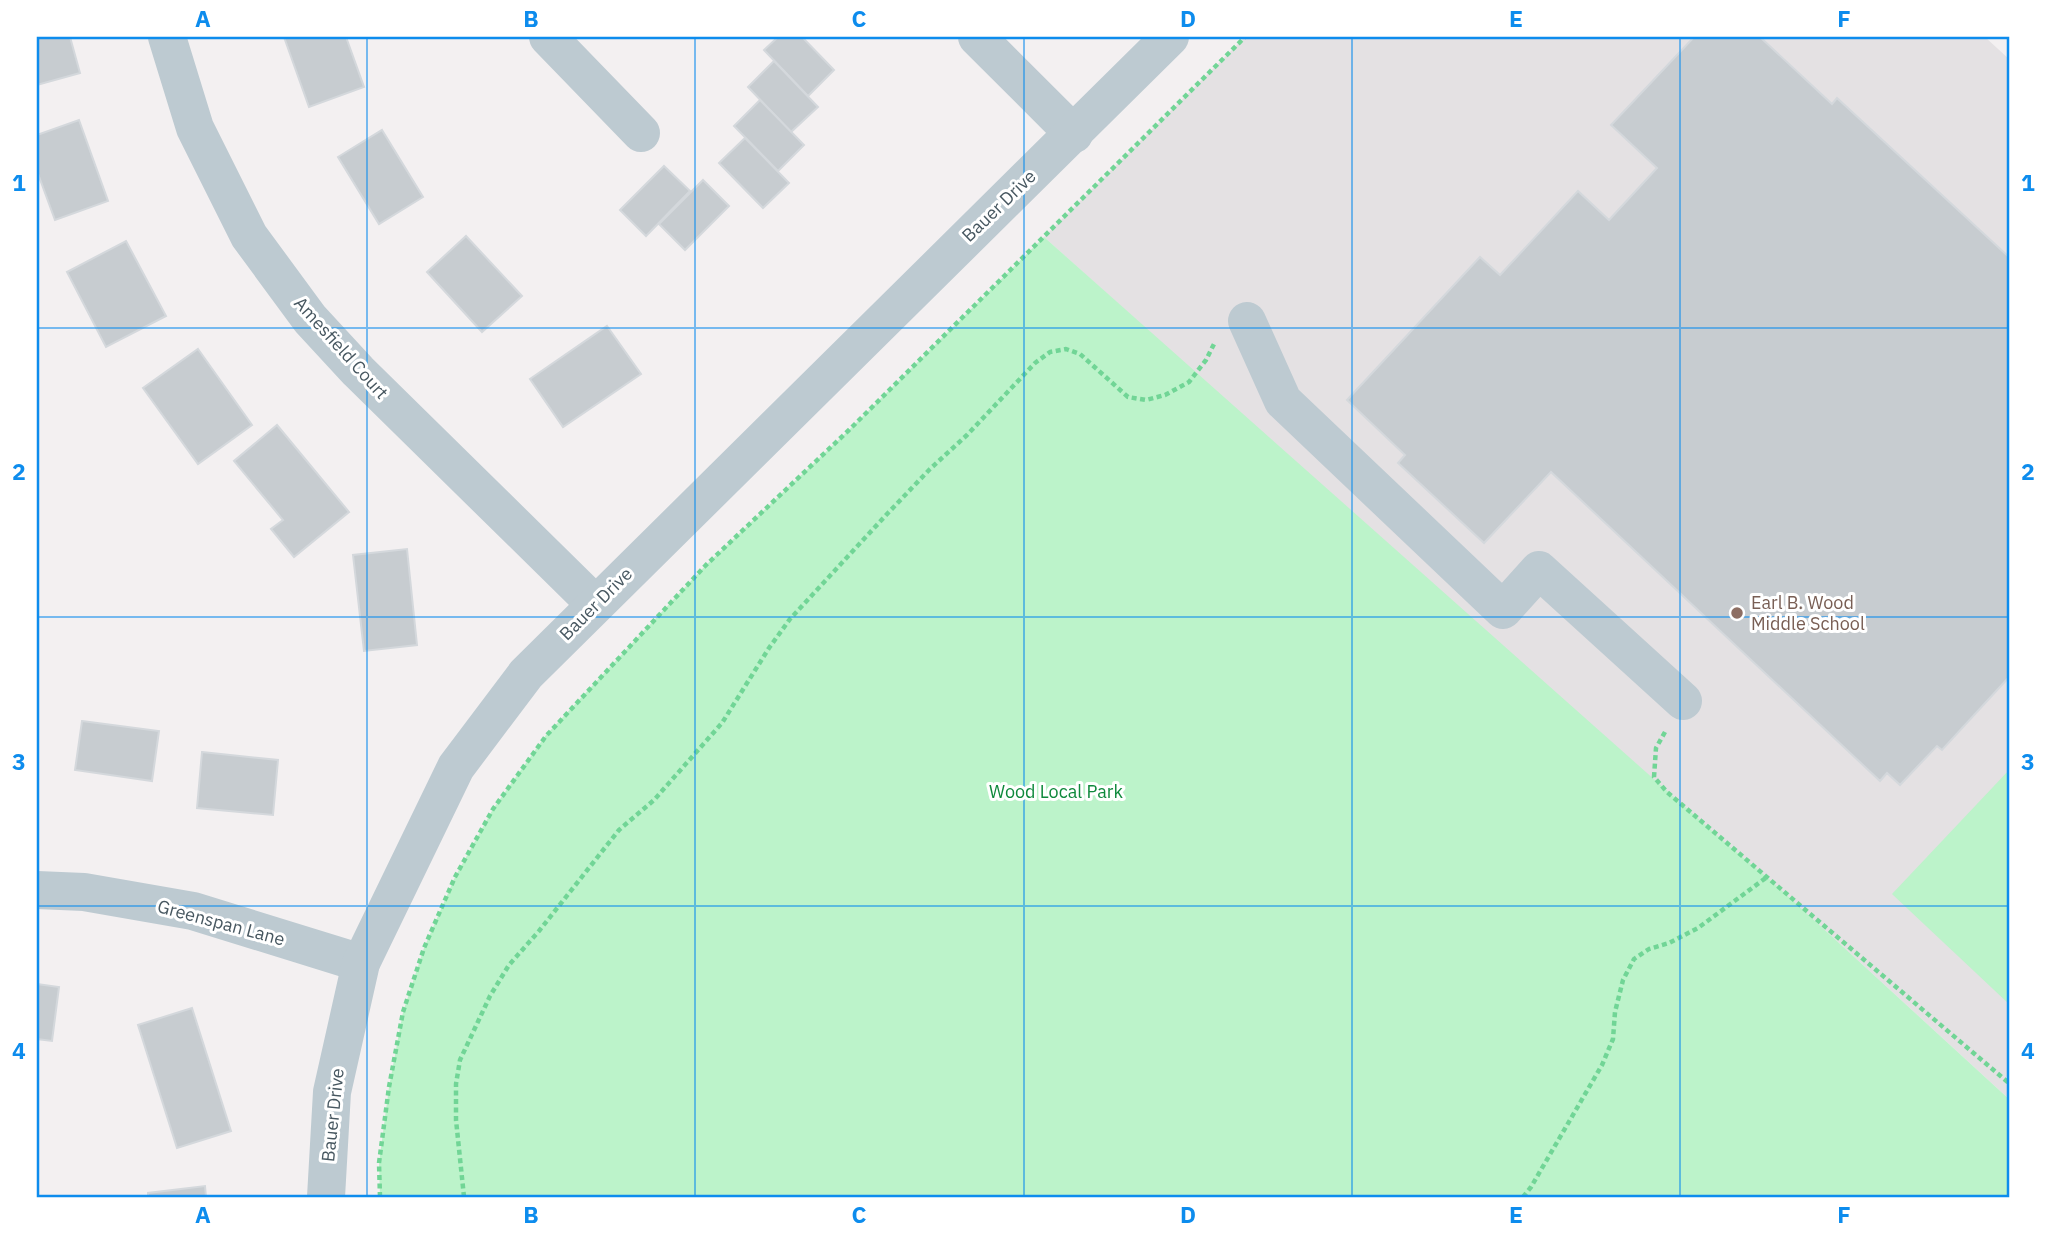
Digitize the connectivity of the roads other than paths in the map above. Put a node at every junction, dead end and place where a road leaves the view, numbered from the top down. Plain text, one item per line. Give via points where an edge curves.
1 (167, 37) edge
2 (548, 37) edge
3 (977, 37) edge
4 (1170, 37) edge
5 (641, 133) dead end
6 (1074, 134) junction
7 (1232, 330) road end
8 (596, 604) junction
9 (1683, 701) road end
10 (37, 890) edge
11 (361, 963) junction
12 (326, 1197) edge

1 - 8 street, Amesfield Court via 195,128 249,236 310,319
2 - 5 street
3 - 6 street
4 - 6 street, Bauer Drive
6 - 8 street, Bauer Drive
7 - 9 street via 1283,401 1503,610 1539,570
8 - 11 street, Bauer Drive via 526,674 456,767
10 - 11 street, Greenspan Lane via 84,892 193,911
11 - 12 street, Bauer Drive via 332,1092

